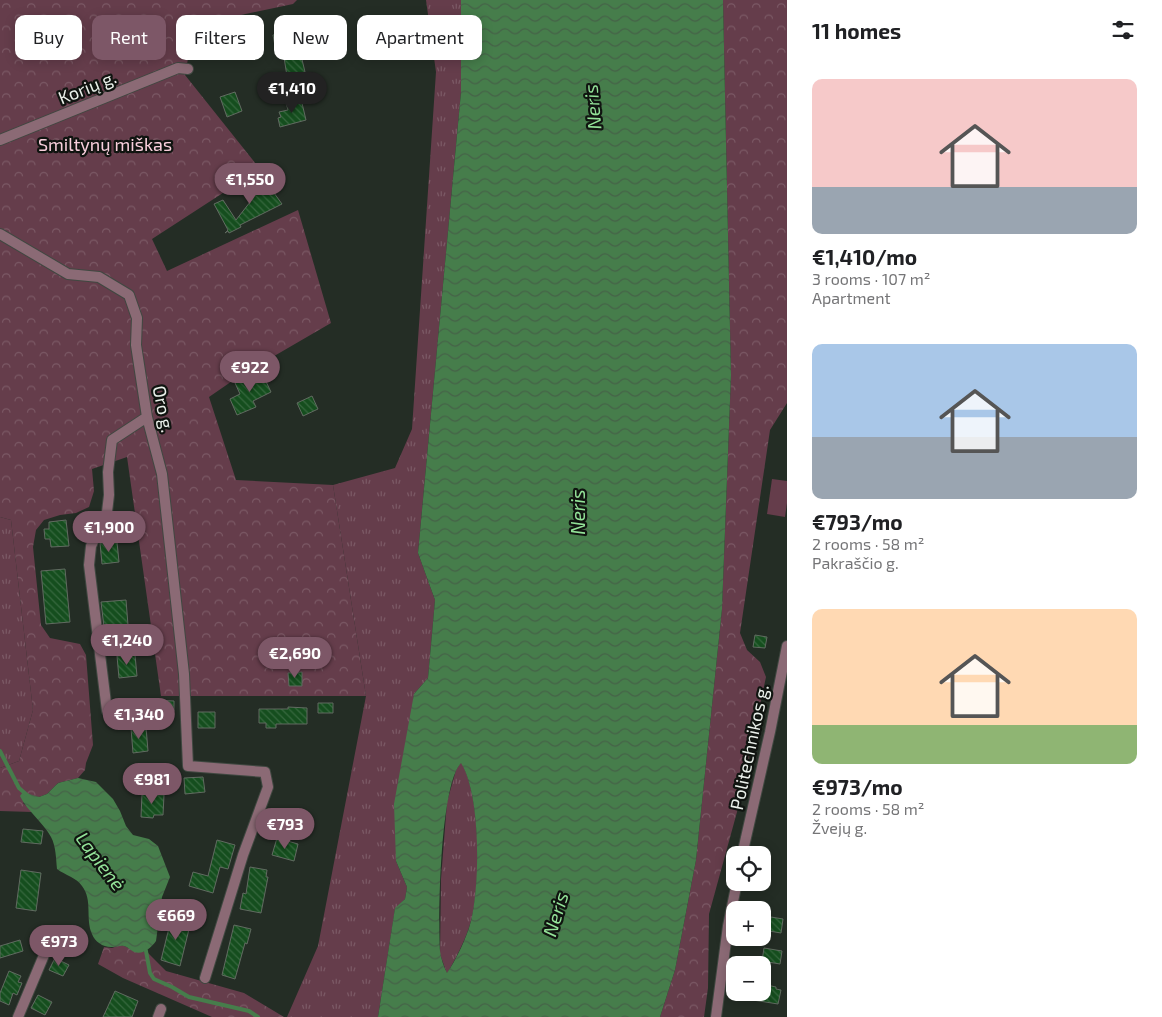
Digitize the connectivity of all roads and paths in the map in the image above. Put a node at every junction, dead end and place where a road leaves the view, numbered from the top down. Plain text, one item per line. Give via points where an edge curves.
1 (188, 69) dead end
2 (0, 140) edge
3 (0, 234) edge
4 (147, 416) junction
5 (787, 646) edge
6 (107, 711) dead end
7 (744, 846) edge
8 (735, 891) edge
9 (52, 936) dead end
10 (205, 978) dead end
11 (18, 1017) edge
12 (716, 1017) edge

1 - 2 street, Korių g. via 178,68
3 - 4 street, Oro g. via 68,274 99,277 130,295 137,318 136,345
4 - 6 street via 112,440 107,512 91,546 90,565
4 - 10 street, Oro g. via 162,474 184,674 188,766 265,772 268,787
5 - 7 street, Politechnikos g.
8 - 12 street
9 - 11 street

